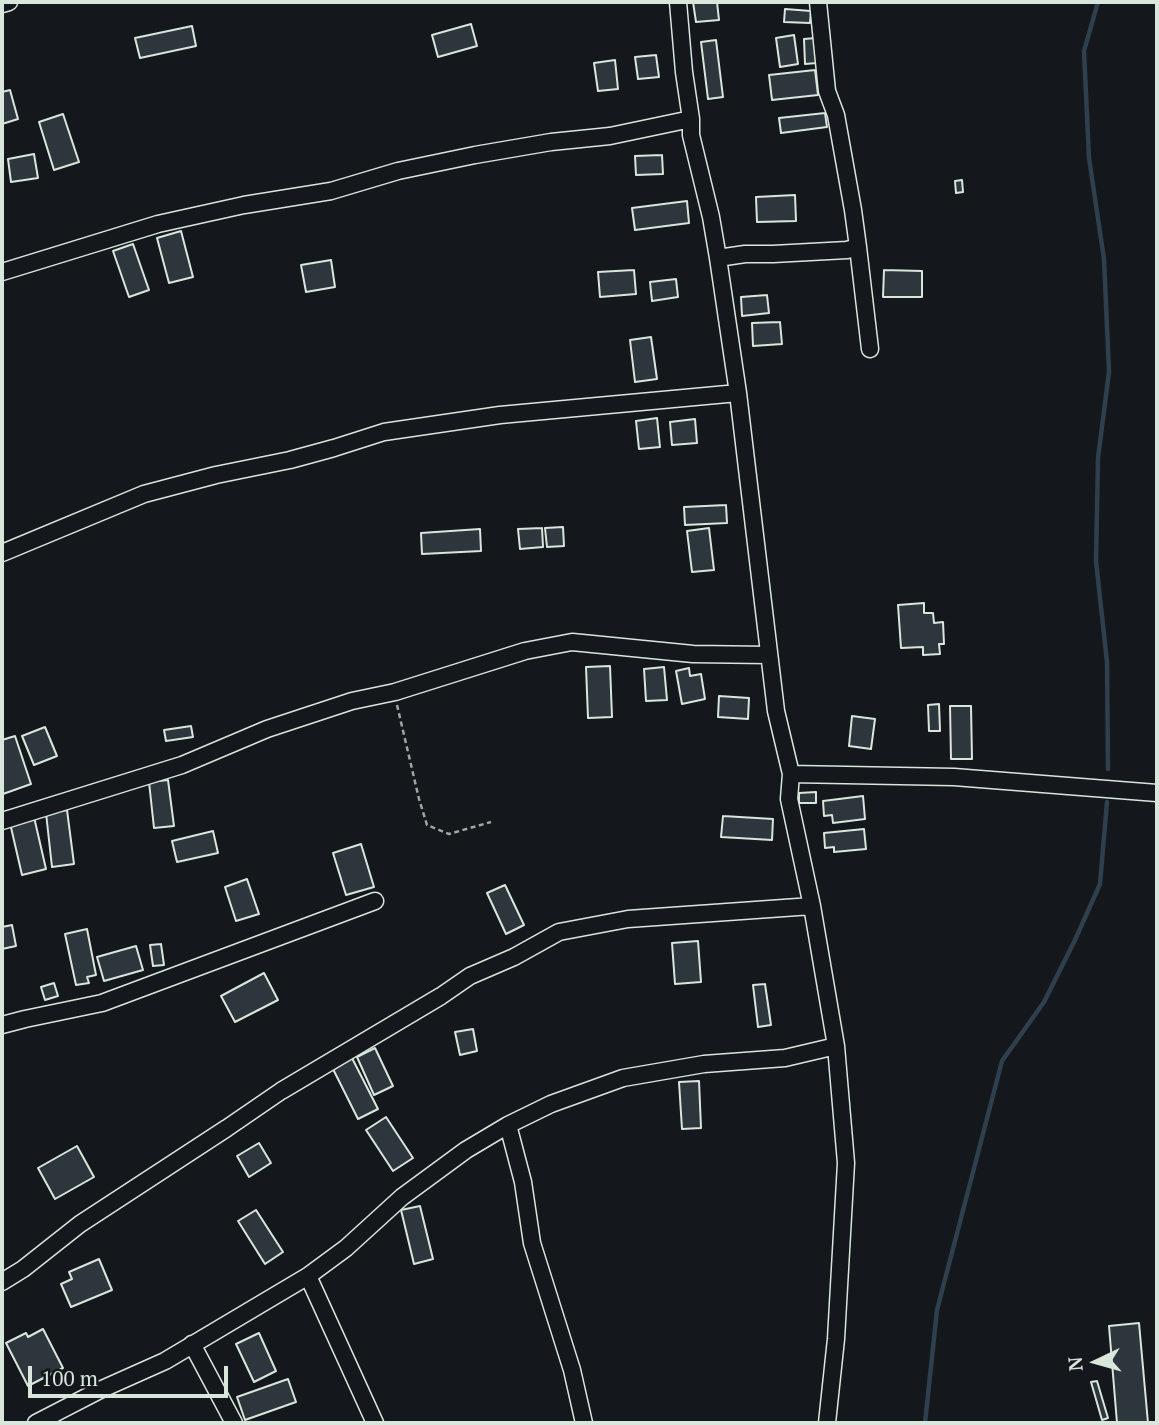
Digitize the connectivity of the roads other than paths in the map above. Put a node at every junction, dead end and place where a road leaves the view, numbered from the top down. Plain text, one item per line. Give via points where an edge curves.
1 (9, 2) edge
2 (678, 2) edge
3 (818, 2) edge
4 (2, 4) edge
5 (691, 119) junction
6 (858, 247) junction
7 (718, 258) junction
8 (2, 272) edge
9 (870, 349) dead end
10 (738, 393) junction
11 (2, 553) edge
12 (769, 655) junction
13 (791, 774) junction
14 (1157, 793) edge
15 (2, 821) edge
16 (375, 901) dead end
17 (812, 906) junction
18 (2, 1025) edge
19 (836, 1046) junction
20 (508, 1125) junction
21 (308, 1276) junction
22 (2, 1282) edge
23 (192, 1344) junction
24 (36, 1423) edge
25 (234, 1423) edge
26 (374, 1423) edge
27 (584, 1423) edge
28 (827, 1423) edge

1 - 4 street
2 - 5 street
3 - 6 street via 827,91 838,126
5 - 7 street
5 - 8 street via 475,155 331,191 158,224
6 - 7 street
6 - 9 street
7 - 10 street
10 - 11 street via 500,415 384,432 290,460 144,494
10 - 12 street
12 - 13 street
12 - 15 street via 693,654 572,642 526,651 352,701 267,729 182,765
13 - 14 street via 954,777
13 - 17 street via 789,799
16 - 18 street via 102,1003
17 - 19 street
17 - 22 street via 628,919 559,932 470,976 281,1091 80,1224
19 - 20 street via 785,1058 704,1064 623,1079 551,1104
19 - 28 street via 846,1163
20 - 21 street via 402,1197
20 - 27 street via 532,1243
21 - 23 street
21 - 26 street
23 - 24 street
23 - 25 street

